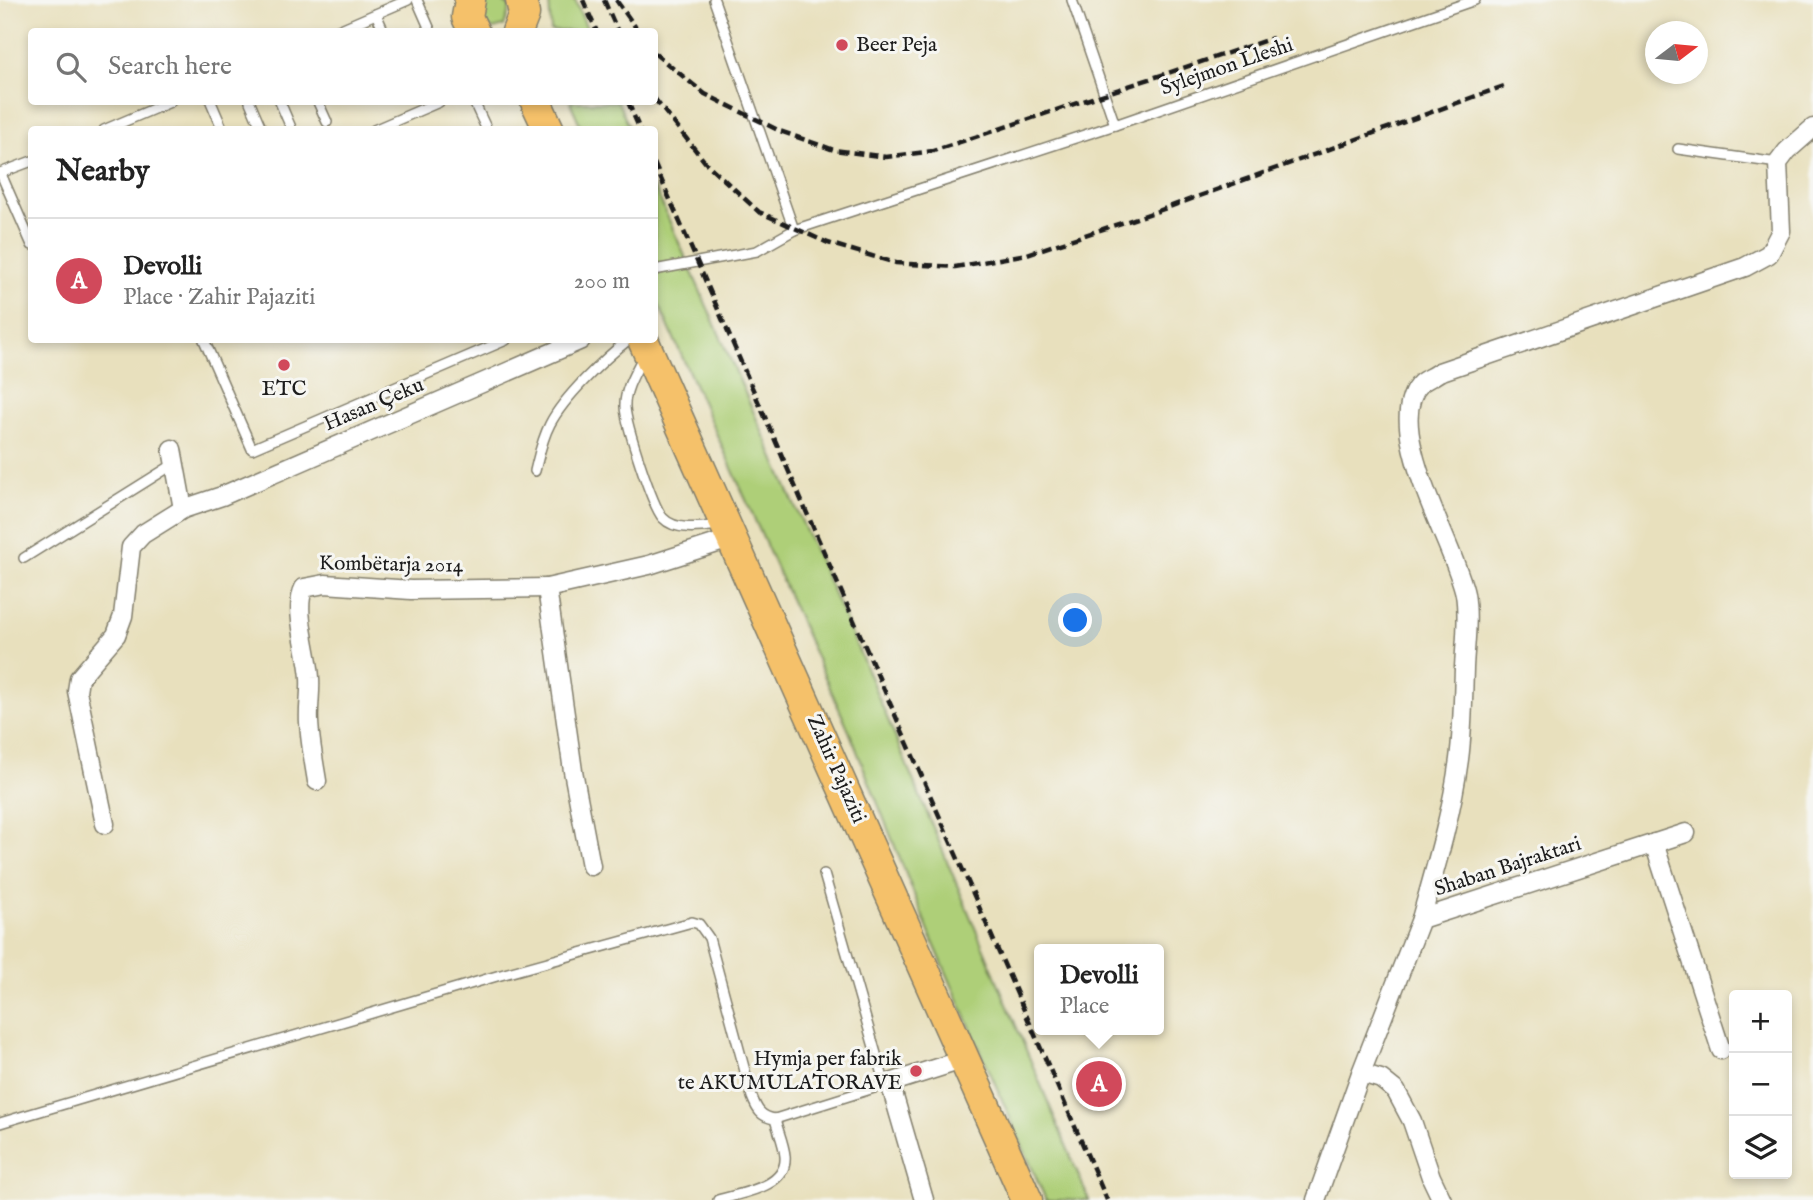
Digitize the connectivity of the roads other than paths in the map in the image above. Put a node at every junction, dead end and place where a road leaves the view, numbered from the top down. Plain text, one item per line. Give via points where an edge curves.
1 (408, 0) edge
2 (417, 0) edge
3 (714, 0) edge
4 (1072, 0) edge
5 (1475, 0) edge
6 (393, 3) edge
7 (376, 13) junction
8 (343, 28) edge
9 (382, 28) edge
10 (429, 28) edge
11 (164, 105) edge
12 (212, 105) edge
13 (251, 105) edge
14 (281, 105) edge
15 (319, 105) edge
16 (432, 105) edge
17 (475, 105) edge
18 (537, 105) edge
19 (327, 122) dead end
20 (1115, 125) junction
21 (118, 126) edge
22 (221, 126) edge
23 (260, 126) edge
24 (290, 126) edge
25 (383, 126) edge
26 (485, 126) edge
27 (547, 126) edge
28 (1813, 128) edge
29 (1678, 149) dead end
30 (28, 163) edge
31 (1778, 163) junction
32 (1, 173) edge
33 (794, 230) junction
34 (28, 236) edge
35 (658, 269) edge
36 (205, 343) edge
37 (499, 343) edge
38 (574, 343) edge
39 (639, 343) edge
40 (173, 457) joint
41 (536, 471) dead end
42 (183, 509) junction
43 (730, 531) junction
44 (24, 558) dead end
45 (547, 588) junction
46 (317, 781) dead end
47 (105, 824) dead end
48 (1686, 833) dead end
49 (1654, 843) junction
50 (591, 866) dead end
51 (824, 874) dead end
52 (1421, 919) junction
53 (1721, 1050) dead end
54 (965, 1059) junction
55 (1362, 1073) junction
56 (888, 1084) junction
57 (775, 1119) junction
58 (0, 1123) edge
59 (718, 1200) edge
60 (924, 1200) edge
61 (1027, 1200) edge
62 (1316, 1200) edge
63 (1442, 1200) edge

1 - 6 lane
2 - 10 lane
3 - 33 lane
4 - 20 lane
5 - 20 lane, Sylejmon Lleshi
6 - 7 lane
7 - 8 lane
7 - 9 lane
11 - 21 lane
12 - 22 lane
13 - 23 lane
14 - 24 lane
15 - 19 lane
16 - 25 lane
17 - 26 lane
18 - 27 main road
20 - 33 lane, Sylejmon Lleshi
28 - 31 street
29 - 31 lane
30 - 32 lane
31 - 52 street via 1780,231 1769,254 1745,267 1439,372 1420,384 1410,404 1409,432 1415,458 1465,593 1467,622 1458,768
32 - 34 lane
33 - 35 lane, Sylejmon Lleshi via 757,251
36 - 37 lane via 252,449
38 - 42 street, Hasan Çeku
39 - 41 lane via 608,355 551,421
39 - 43 main road, Zahir Pajaziti
39 - 43 lane via 624,404 630,435 663,518 681,527
40 - 42 street
40 - 44 lane
42 - 47 street, Hasan Çeku via 131,547 123,616 116,635 79,678 77,691
43 - 45 street, Kombëtarja 2014 via 649,565
43 - 54 main road, Zahir Pajaziti
45 - 46 street, Kombëtarja 2014 via 304,587 299,596
45 - 50 street
48 - 49 street, Shaban Bajraktari
49 - 52 street, Shaban Bajraktari
49 - 53 street
51 - 56 lane
52 - 55 street, Shaban Bajraktari
54 - 56 street
54 - 61 main road, Zahir Pajaziti
55 - 62 street, Shaban Bajraktari
55 - 63 street via 1396,1090
56 - 57 lane
56 - 60 street
57 - 58 lane via 765,1118 757,1110 709,938 692,922
57 - 59 lane via 785,1159 783,1171 777,1179

